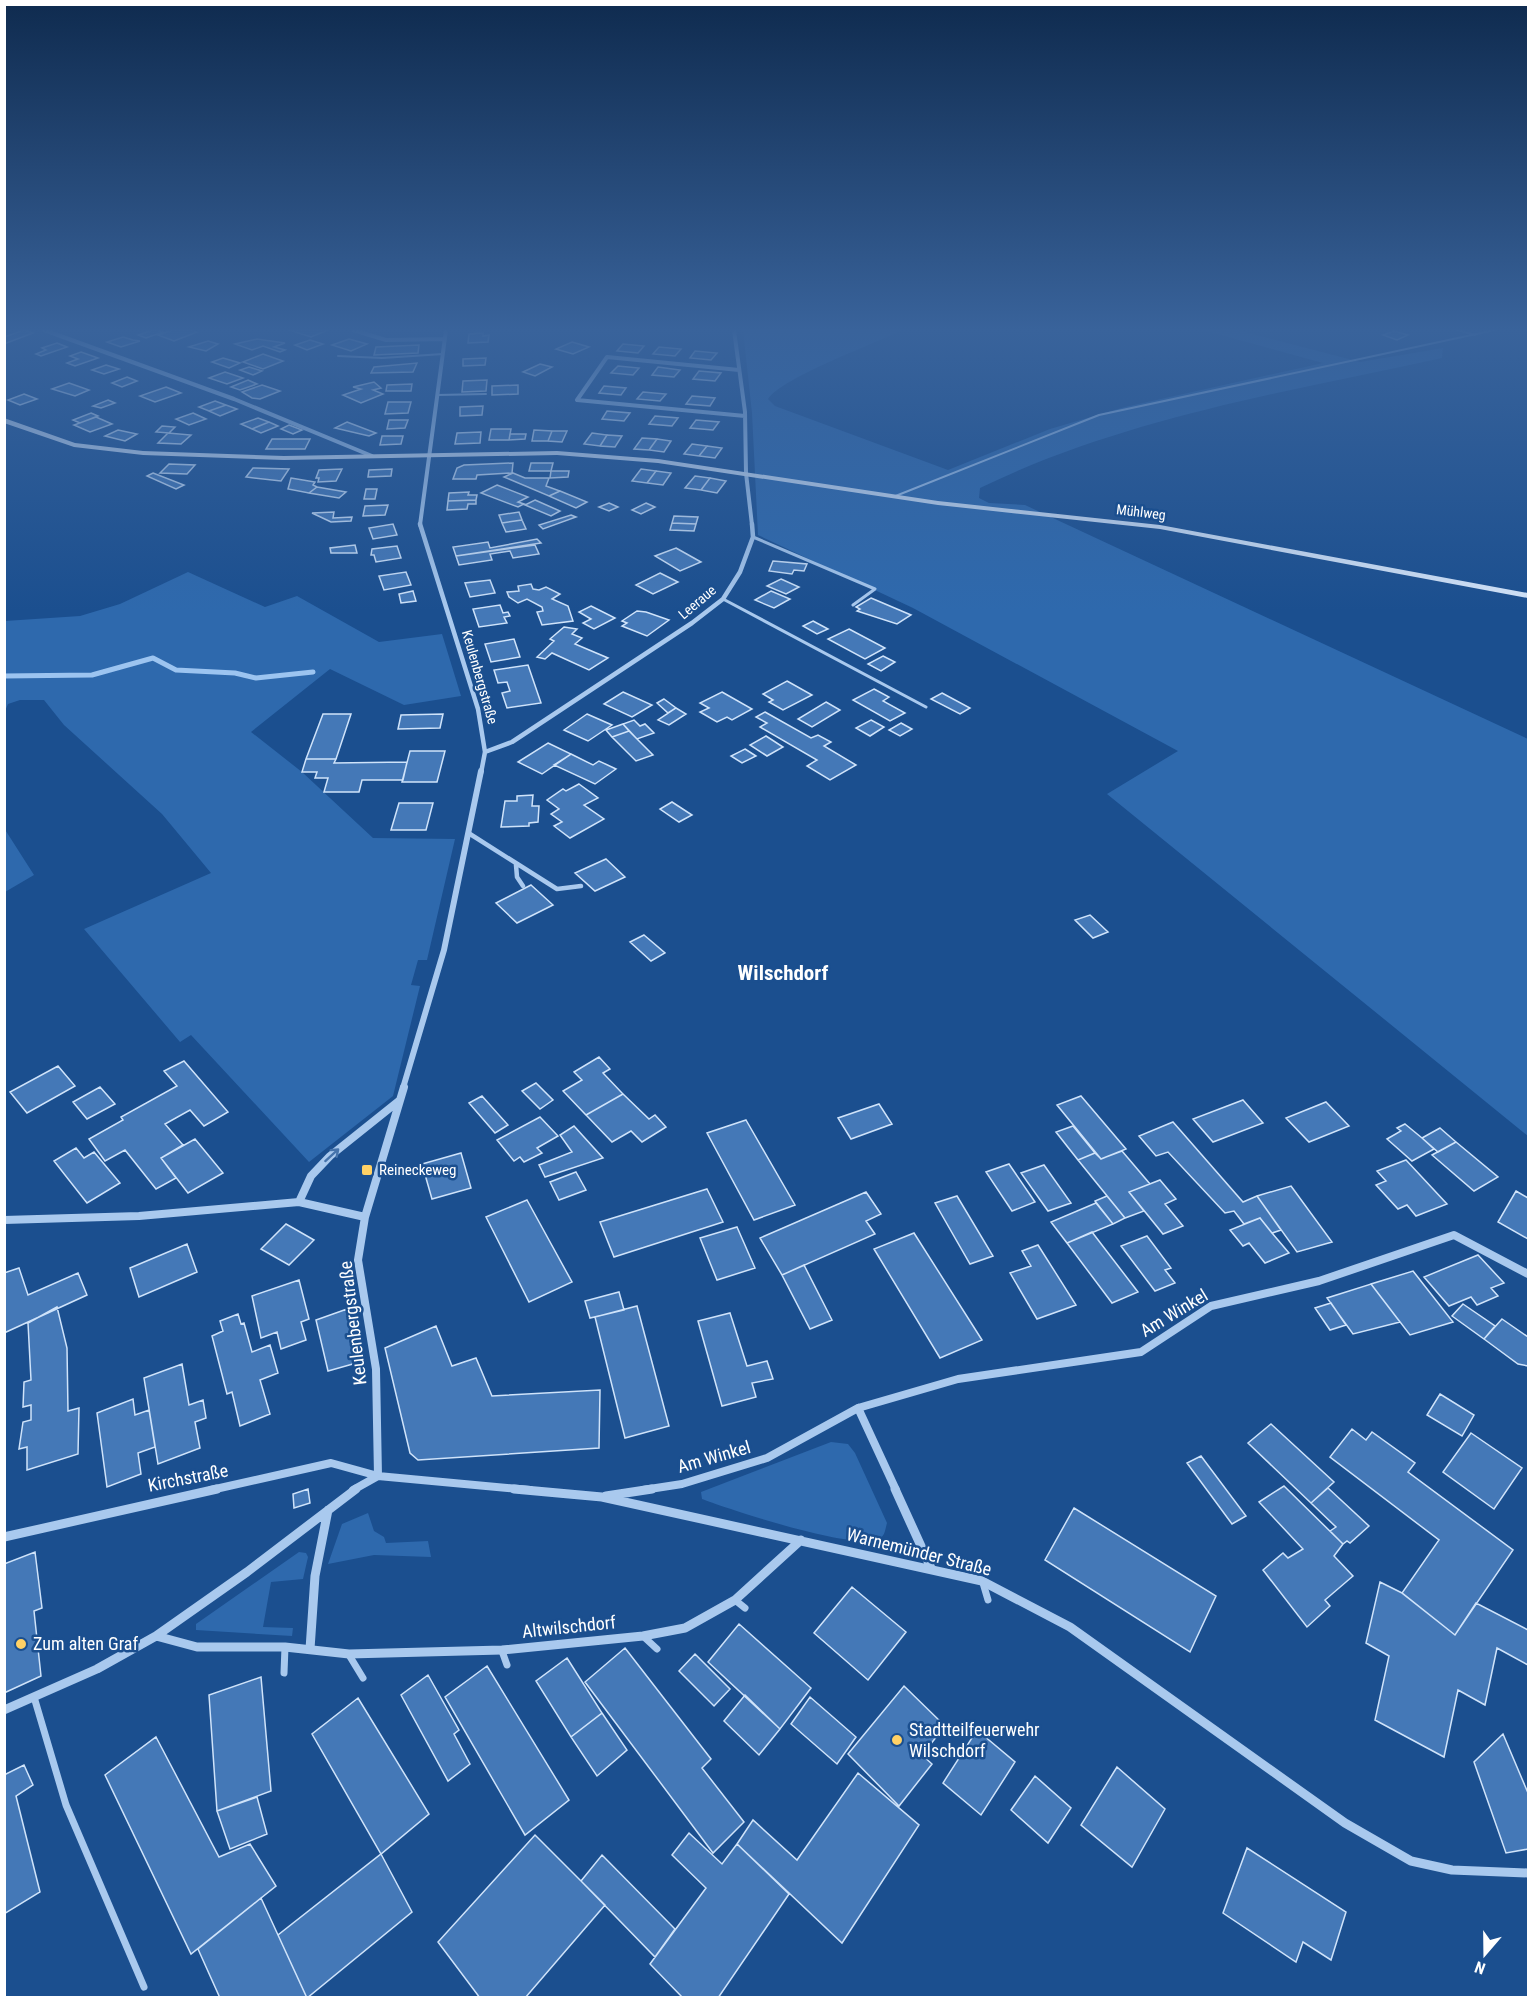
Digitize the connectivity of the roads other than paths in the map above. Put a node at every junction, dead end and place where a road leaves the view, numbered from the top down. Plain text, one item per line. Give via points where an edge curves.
1 (13, 423) edge
2 (293, 423) edge
3 (432, 423) edge
4 (745, 423) edge
5 (1078, 423) edge
6 (427, 455) junction
7 (372, 456) junction
8 (746, 473) junction
9 (893, 497) junction
10 (753, 537) junction
11 (1528, 596) edge
12 (723, 599) junction
13 (853, 605) dead end
14 (926, 706) dead end
15 (485, 752) junction
16 (470, 834) junction
17 (516, 865) junction
18 (581, 885) dead end
19 (523, 886) dead end
20 (400, 1100) junction
21 (299, 1202) junction
22 (365, 1217) junction
23 (4, 1220) edge
24 (1528, 1274) edge
25 (858, 1408) junction
26 (378, 1476) junction
27 (602, 1497) junction
28 (328, 1509) junction
29 (4, 1537) edge
30 (801, 1540) junction
31 (931, 1568) junction
32 (982, 1581) junction
33 (735, 1600) junction
34 (988, 1600) dead end
35 (745, 1608) dead end
36 (156, 1636) junction
37 (643, 1636) junction
38 (285, 1647) junction
39 (310, 1649) junction
40 (657, 1649) dead end
41 (502, 1650) junction
42 (349, 1654) junction
43 (507, 1665) dead end
44 (284, 1673) dead end
45 (363, 1678) dead end
46 (34, 1696) junction
47 (4, 1710) edge
48 (1528, 1873) edge
49 (144, 1987) dead end

1 - 7 street, Mühlweg via 61,442 114,452 284,458
2 - 7 street
3 - 6 street, Keulenbergstraße
4 - 8 street, Leeraue
5 - 9 lane
6 - 7 street, Mühlweg
6 - 8 street, Mühlweg via 568,453
6 - 15 street, Keulenbergstraße via 419,522 478,709
8 - 9 street, Mühlweg
8 - 10 street, Leeraue
9 - 11 street, Mühlweg via 1160,527
10 - 12 street, Leeraue via 740,572
10 - 13 lane via 875,588
12 - 14 lane
12 - 15 street, Leeraue via 512,742
15 - 16 street, Keulenbergstraße
16 - 17 lane
16 - 20 street, Keulenbergstraße via 444,950
17 - 18 lane via 557,889
17 - 19 lane
21 -> 20 street via 311,1176 330,1156
20 - 22 street, Keulenbergstraße
21 - 22 street
21 - 23 street via 139,1216
22 - 26 street, Keulenbergstraße via 358,1260 376,1369
24 - 25 street, Am Winkel via 1454,1235 1319,1281 1211,1306 1141,1352 958,1379
25 - 27 street, Am Winkel via 767,1458 682,1484
25 - 31 street
26 - 27 street, Warnemünder Straße
26 - 28 street
26 - 29 street, Kirchstraße via 331,1463
27 - 30 street, Warnemünder Straße
28 - 36 street
28 - 39 street via 315,1576
30 - 31 street, Warnemünder Straße
30 - 33 street, Altwilschdorf
31 - 32 street, Warnemünder Straße
32 - 34 lane
32 - 48 street, Warnemünder Straße via 1070,1627 1345,1823 1411,1861 1452,1870
33 - 35 lane
33 - 37 street, Altwilschdorf via 686,1628
36 - 38 street, Altwilschdorf via 197,1647
36 - 46 street via 98,1669
37 - 40 lane
37 - 41 street, Altwilschdorf
38 - 39 street, Altwilschdorf
38 - 44 lane
39 - 42 street, Altwilschdorf
41 - 42 street, Altwilschdorf
41 - 43 lane
42 - 45 lane
46 - 47 street
46 - 49 lane via 66,1805

